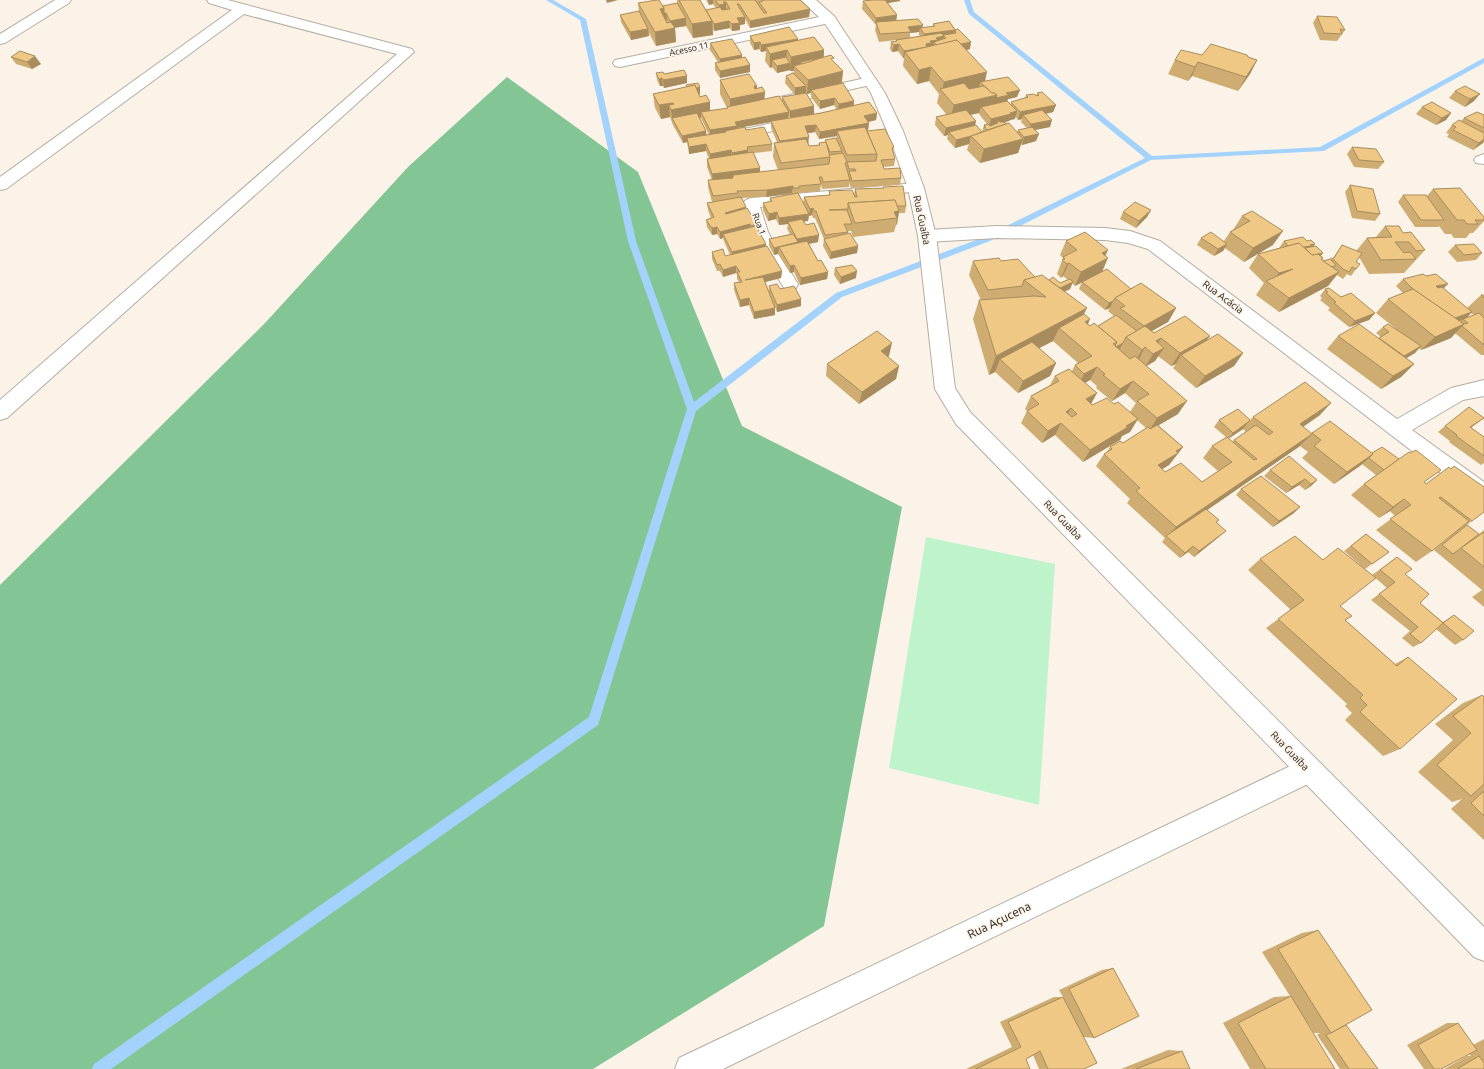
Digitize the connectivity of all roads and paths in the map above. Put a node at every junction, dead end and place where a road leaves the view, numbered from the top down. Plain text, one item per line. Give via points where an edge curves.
1 (64, 0) edge
2 (214, 0) edge
3 (808, 0) edge
4 (236, 4) edge
5 (829, 19) junction
6 (0, 40) edge
7 (620, 63) dead end
8 (870, 81) junction
9 (772, 103) edge
10 (815, 119) edge
11 (723, 137) edge
12 (0, 185) edge
13 (916, 188) junction
14 (927, 236) junction
15 (790, 284) dead end
16 (1484, 388) edge
17 (0, 412) edge
18 (1396, 429) junction
19 (1484, 494) edge
20 (1309, 770) junction
21 (1484, 948) edge
22 (690, 1069) edge

1 - 6 street
2 - 4 street
3 - 5 street, Rua Guaíba
4 - 12 street
4 - 17 street via 406,52
5 - 7 street, Acesso 11
5 - 8 street, Rua Guaíba
8 - 9 lane
8 - 13 street, Rua Guaíba via 878,93 876,107
10 - 11 lane
13 - 14 street, Rua Guaíba
13 - 15 lane, Rua 1 via 751,203 760,232
14 - 18 street, Rua Acácia via 997,232 1105,234 1130,236 1154,245
14 - 20 street, Rua Guaíba via 945,389 963,418
16 - 18 street via 1458,393
18 - 19 street, Rua Acácia
20 - 21 street, Rua Guaíba
20 - 22 street, Rua Açucena

